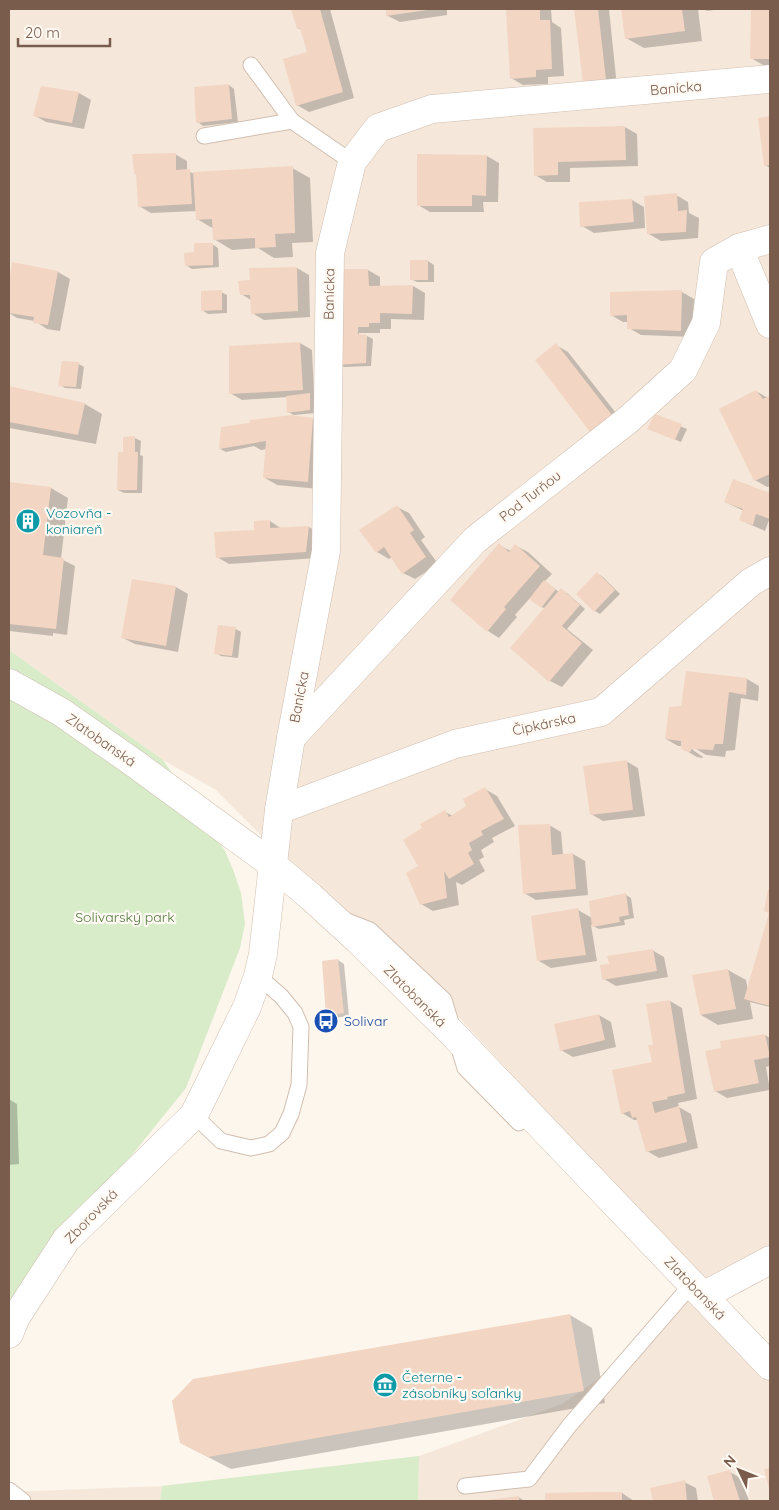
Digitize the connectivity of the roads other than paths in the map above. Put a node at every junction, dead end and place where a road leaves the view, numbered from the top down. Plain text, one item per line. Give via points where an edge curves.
1 (251, 66) dead end
2 (770, 79) edge
3 (292, 121) junction
4 (204, 136) dead end
5 (352, 162) junction
6 (770, 239) edge
7 (739, 248) junction
8 (770, 324) edge
9 (770, 571) edge
10 (9, 683) edge
11 (291, 738) junction
12 (279, 810) junction
13 (272, 864) junction
14 (258, 976) junction
15 (194, 1115) junction
16 (770, 1260) edge
17 (697, 1290) junction
18 (9, 1334) edge
19 (770, 1366) edge
20 (465, 1486) dead end
21 (9, 1490) edge
22 (22, 1501) edge

1 - 3 lane
2 - 5 street, Banícka via 432,109 378,128
3 - 4 lane
3 - 5 lane
5 - 11 street, Banícka via 330,253 326,551
6 - 7 street, Pod Turňou
7 - 8 street
7 - 11 street, Pod Turňou via 714,262 706,323 684,370 629,419 475,540
9 - 12 street, Čipkárska via 751,582 601,712 456,744
10 - 13 street, Zlatobanská via 61,712
11 - 12 street, Banícka
12 - 13 street, Banícka
13 - 14 street, Zborovská
13 - 17 street, Zlatobanská via 329,913 453,1034
14 - 15 street, Zborovská via 247,1007
14 - 15 lane via 281,996 301,1026 299,1085 291,1114 282,1133 269,1144 251,1148 221,1141
15 - 18 street, Zborovská via 66,1240 16,1317
16 - 17 street
17 - 19 street, Zlatobanská
17 - 20 lane via 569,1426 529,1479
21 - 22 lane

